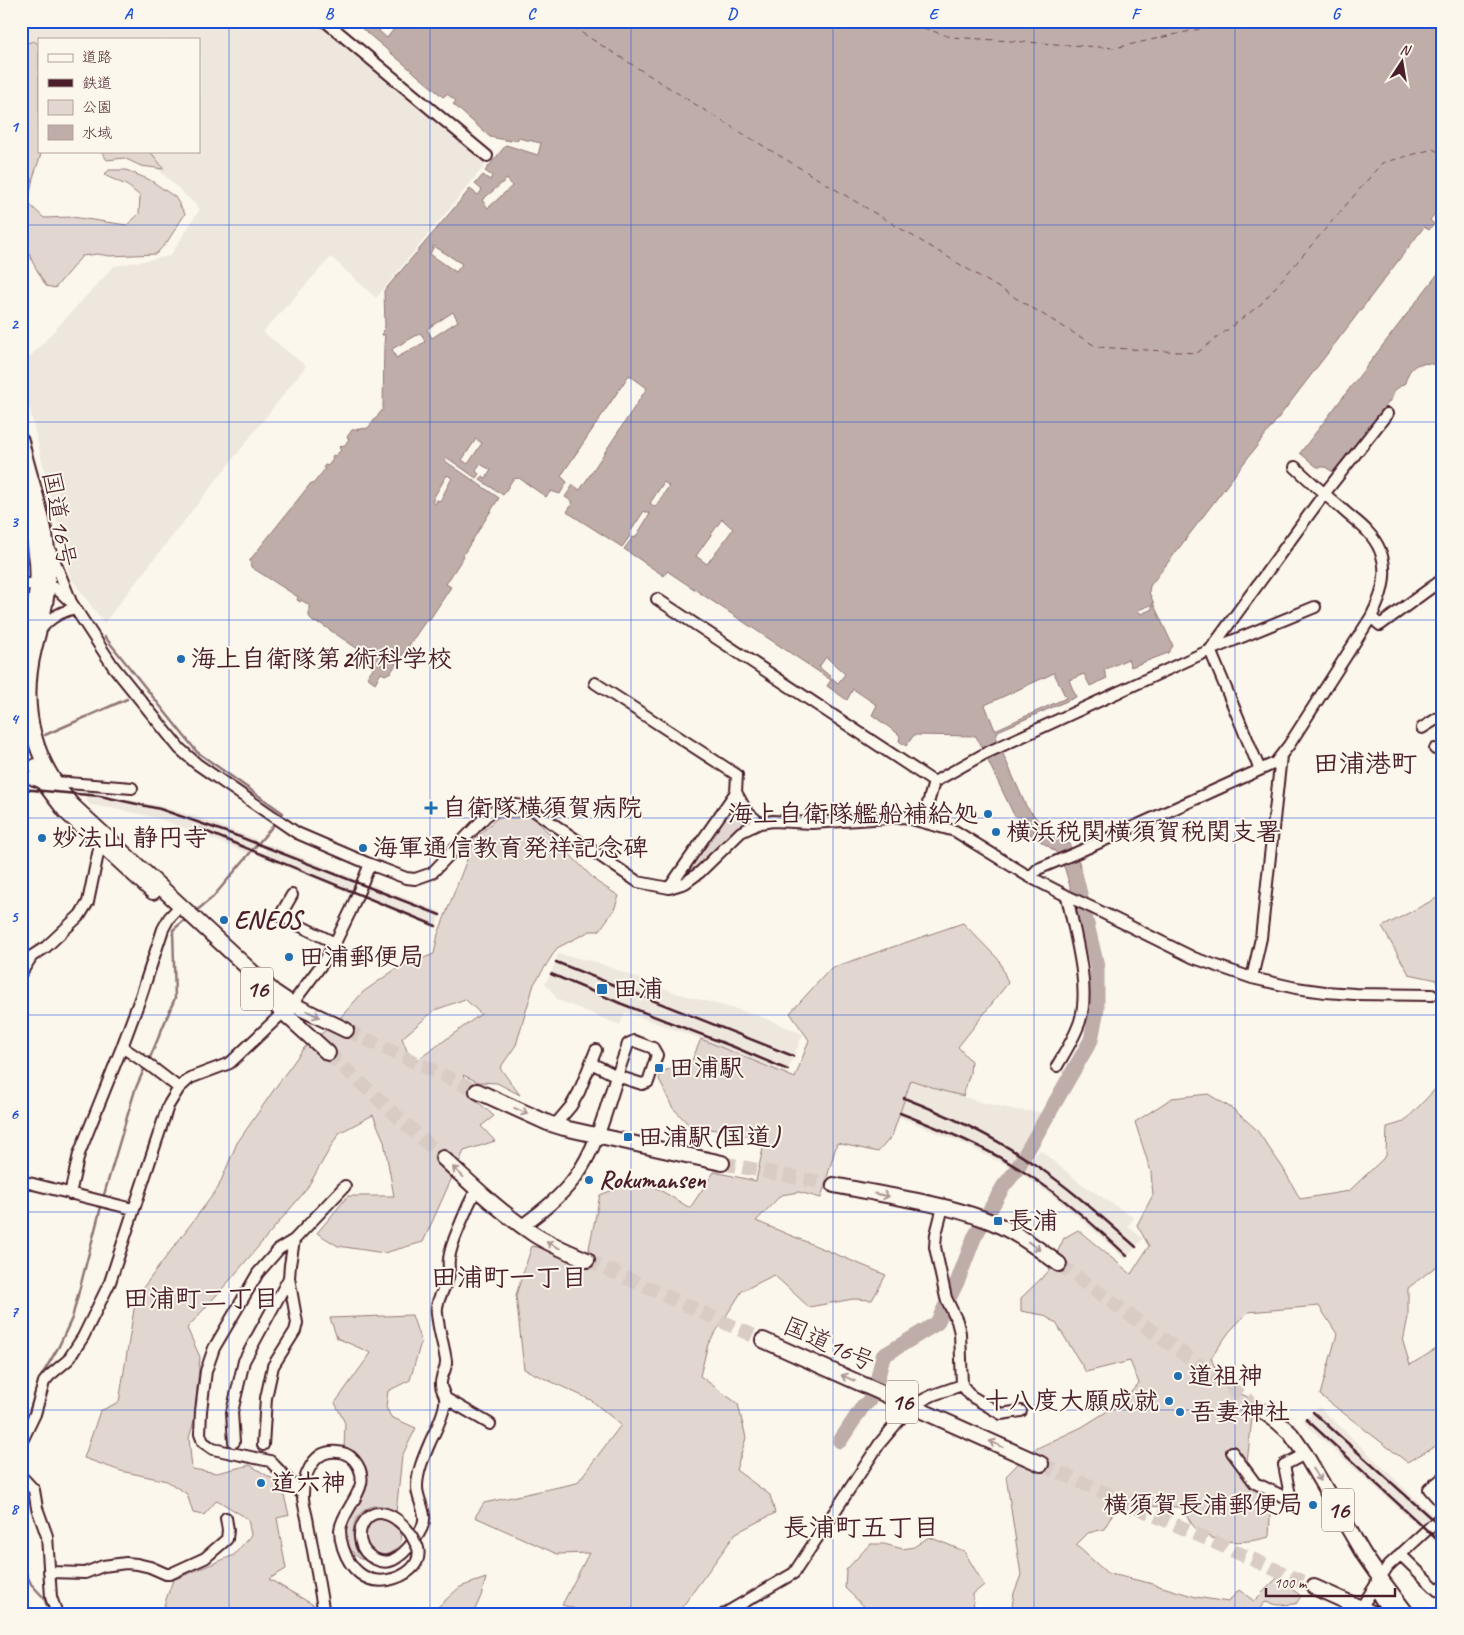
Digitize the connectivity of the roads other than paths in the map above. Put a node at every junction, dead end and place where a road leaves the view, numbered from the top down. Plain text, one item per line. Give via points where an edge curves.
1 (325, 21) edge
2 (487, 156) dead end
3 (1387, 414) dead end
4 (22, 448) edge
5 (1295, 467) dead end
6 (21, 486) edge
7 (1324, 494) junction
8 (45, 534) junction
9 (1443, 579) edge
10 (42, 583) junction
11 (21, 585) edge
12 (657, 599) dead end
13 (73, 605) junction
14 (1315, 607) dead end
15 (1371, 617) junction
16 (40, 631) junction
17 (1210, 650) junction
18 (24, 669) edge
19 (595, 683) dead end
20 (1443, 715) edge
21 (21, 723) edge
22 (1422, 728) dead end
23 (1281, 755) junction
24 (1260, 770) junction
25 (21, 773) edge
26 (49, 782) junction
27 (934, 782) junction
28 (132, 788) dead end
29 (736, 792) junction
30 (923, 821) junction
31 (760, 823) junction
32 (100, 844) junction
33 (370, 864) junction
34 (1030, 877) junction
35 (669, 888) junction
36 (292, 895) dead end
37 (1069, 897) junction
38 (183, 914) junction
39 (335, 943) junction
40 (21, 973) edge
41 (1252, 978) junction
42 (1432, 995) tunnel mouth
43 (287, 1008) junction
44 (346, 1030) tunnel mouth
45 (122, 1047) junction
46 (596, 1050) dead end
47 (328, 1053) tunnel mouth
48 (591, 1063) junction
49 (1057, 1066) dead end
50 (617, 1076) junction
51 (179, 1088) junction
52 (477, 1091) tunnel mouth
53 (555, 1125) junction
54 (596, 1136) junction
55 (443, 1158) tunnel mouth
56 (722, 1163) tunnel mouth
57 (21, 1181) edge
58 (834, 1185) tunnel mouth
59 (345, 1186) dead end
60 (477, 1190) junction
61 (70, 1194) junction
62 (943, 1207) junction
63 (133, 1209) junction
64 (522, 1226) junction
65 (294, 1240) junction
66 (587, 1260) tunnel mouth
67 (1059, 1264) tunnel mouth
68 (289, 1278) junction
69 (763, 1340) tunnel mouth
70 (962, 1385) junction
71 (445, 1398) junction
72 (911, 1406) junction
73 (1021, 1411) dead end
74 (1264, 1412) tunnel mouth
75 (490, 1424) dead end
76 (234, 1442) dead end
77 (21, 1443) edge
78 (263, 1445) dead end
79 (1232, 1452) dead end
80 (1305, 1454) junction
81 (1041, 1464) tunnel mouth
82 (21, 1476) edge
83 (1443, 1478) edge
84 (302, 1495) junction
85 (1443, 1505) edge
86 (1443, 1516) edge
87 (226, 1518) dead end
88 (1400, 1554) junction
89 (49, 1572) junction
90 (1380, 1578) junction
91 (1443, 1586) edge
92 (1314, 1587) tunnel mouth
93 (1359, 1611) edge
94 (57, 1614) edge
95 (324, 1614) edge
96 (724, 1614) edge
97 (1374, 1614) edge
98 (1394, 1614) edge
99 (1407, 1614) edge

1 - 2 street
3 - 7 street
4 - 8 highway, 国道16号 / 16
5 - 7 street
6 - 10 highway, 国道16号 / 16
7 - 15 street via 1367,531 1380,548 1385,569 1384,586
7 - 17 street
8 - 10 highway, 国道16号 / 16 via 48,554
8 - 13 street
9 - 15 street via 1380,625
10 - 11 street
10 - 13 street via 57,589
10 - 16 highway, 国道16号 / 16 via 47,597
10 - 18 highway, 国道16号 / 16 via 36,596
12 - 27 street
13 - 16 street via 47,621
13 - 33 street via 113,666 180,749 196,764 297,833
14 - 17 street
15 - 23 street
16 - 18 highway, 国道16号 / 16
17 - 24 street
17 - 27 street via 984,754
18 - 26 highway, 国道16号 / 16 via 30,721
19 - 29 street via 737,775
20 - 22 street
21 - 26 highway, 国道16号 / 16 via 30,753
23 - 24 street via 1275,763
23 - 41 street via 1261,938
24 - 34 street via 1038,869
25 - 26 street via 34,780
26 - 28 street
26 - 32 highway, 国道16号 / 16 via 66,812
26 - 38 highway, 国道16号 / 16
27 - 30 street
29 - 31 street via 747,812
29 - 35 street
30 - 31 street via 904,816 812,823
30 - 34 street via 955,831
31 - 35 street via 742,832 685,883
32 - 38 highway, 国道16号 / 16
32 - 40 street via 88,902 80,915 32,956
33 - 35 street via 406,878 423,878 432,873 486,816 496,809 518,804 530,808 638,882
33 - 39 street
34 - 37 street
36 - 39 street via 280,916
37 - 41 street via 1194,958
37 - 49 street via 1084,999 1081,1020
38 - 43 highway, 国道16号 / 16 via 274,992
38 - 45 street via 163,930
39 - 43 street
41 - 42 street via 1332,992
43 -> 44 highway, 国道16号 / 16
43 - 47 highway, 国道16号 / 16
43 - 51 street via 230,1063 190,1078
45 - 51 street
45 - 61 street via 79,1154
46 - 48 street
48 - 50 street
48 - 53 street via 571,1106
50 - 50 street via 628,1044 634,1041 653,1048 657,1055 648,1082 642,1084
50 - 54 main road
51 - 63 street via 168,1106
52 -> 53 highway
53 - 54 highway
54 - 56 highway
54 - 64 main road via 576,1176
60 -> 55 highway
57 - 61 street
58 -> 62 highway
59 - 65 street
60 - 64 highway
60 - 71 street via 453,1240 448,1278 437,1310 447,1364 440,1382
61 - 63 street
62 -> 67 highway via 986,1220 1029,1242
62 - 70 street via 935,1247 946,1298 960,1333
63 - 77 street via 110,1282 68,1360 44,1382 35,1414
66 -> 64 highway via 551,1244
65 - 68 street
65 - 84 street via 279,1249 258,1274 214,1348 206,1371 200,1434 213,1449 270,1462
68 - 76 street via 244,1361 232,1412
68 - 78 street via 297,1323 273,1366 266,1398
72 -> 69 highway, 国道16号 / 16
70 - 72 street
70 - 73 street via 971,1396 1001,1414
71 - 75 street
71 - 84 street, bridge via 418,1480 418,1496 424,1515 420,1534 395,1559 380,1561 365,1553 361,1533 367,1517 374,1513 396,1518 410,1533 418,1548 418,1558 404,1574 381,1581 367,1578 357,1572 346,1556 340,1531 361,1482 357,1464 348,1455 334,1452 321,1455 309,1470
81 -> 72 highway, 国道16号 / 16
72 - 96 street via 880,1443 794,1573
74 - 80 highway, 16 via 1291,1434
79 - 80 street via 1255,1483 1291,1500 1284,1465
80 -> 90 highway, 16
82 - 89 street via 34,1490 47,1539
83 - 85 street via 1429,1489
84 - 95 street
86 - 88 street
87 - 89 street via 227,1540 205,1558 170,1574 126,1563 103,1566 85,1573
88 - 90 street
88 - 91 street via 1437,1590
89 - 94 street via 51,1598
90 - 93 street
90 - 98 highway, 16 via 1378,1594
90 - 99 highway, 16
92 - 93 highway
93 - 97 highway

